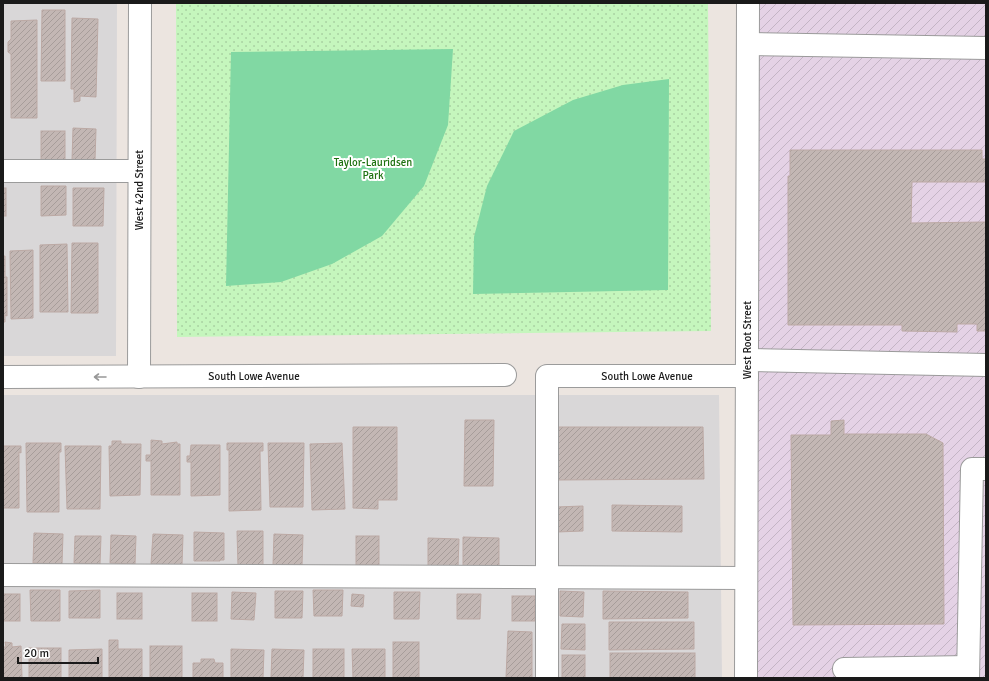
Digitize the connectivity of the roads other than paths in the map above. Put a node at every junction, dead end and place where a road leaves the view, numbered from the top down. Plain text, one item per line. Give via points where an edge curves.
1 (140, 3) edge
2 (748, 3) edge
3 (748, 44) junction
4 (986, 48) edge
5 (3, 171) edge
6 (139, 171) junction
7 (986, 365) edge
8 (747, 368) junction
9 (505, 375) dead end
10 (3, 377) edge
11 (139, 377) junction
12 (986, 469) edge
13 (3, 575) edge
14 (547, 576) junction
15 (746, 578) junction
16 (844, 669) dead end
17 (968, 672) edge
18 (547, 678) edge
19 (746, 678) edge

1 - 6 street, West 42nd Street
2 - 3 street, West Root Street
3 - 4 street
3 - 8 street, West Root Street
5 - 6 street
6 - 11 street, West 42nd Street
7 - 8 street, South Lowe Avenue
8 - 14 street, South Lowe Avenue via 547,376
8 - 15 street, West Root Street
9 - 11 street, South Lowe Avenue
11 -> 10 street, South Lowe Avenue
12 - 17 street via 972,469
13 - 14 street
14 - 15 street
14 - 18 street
15 - 19 street, West Root Street
16 - 17 street

